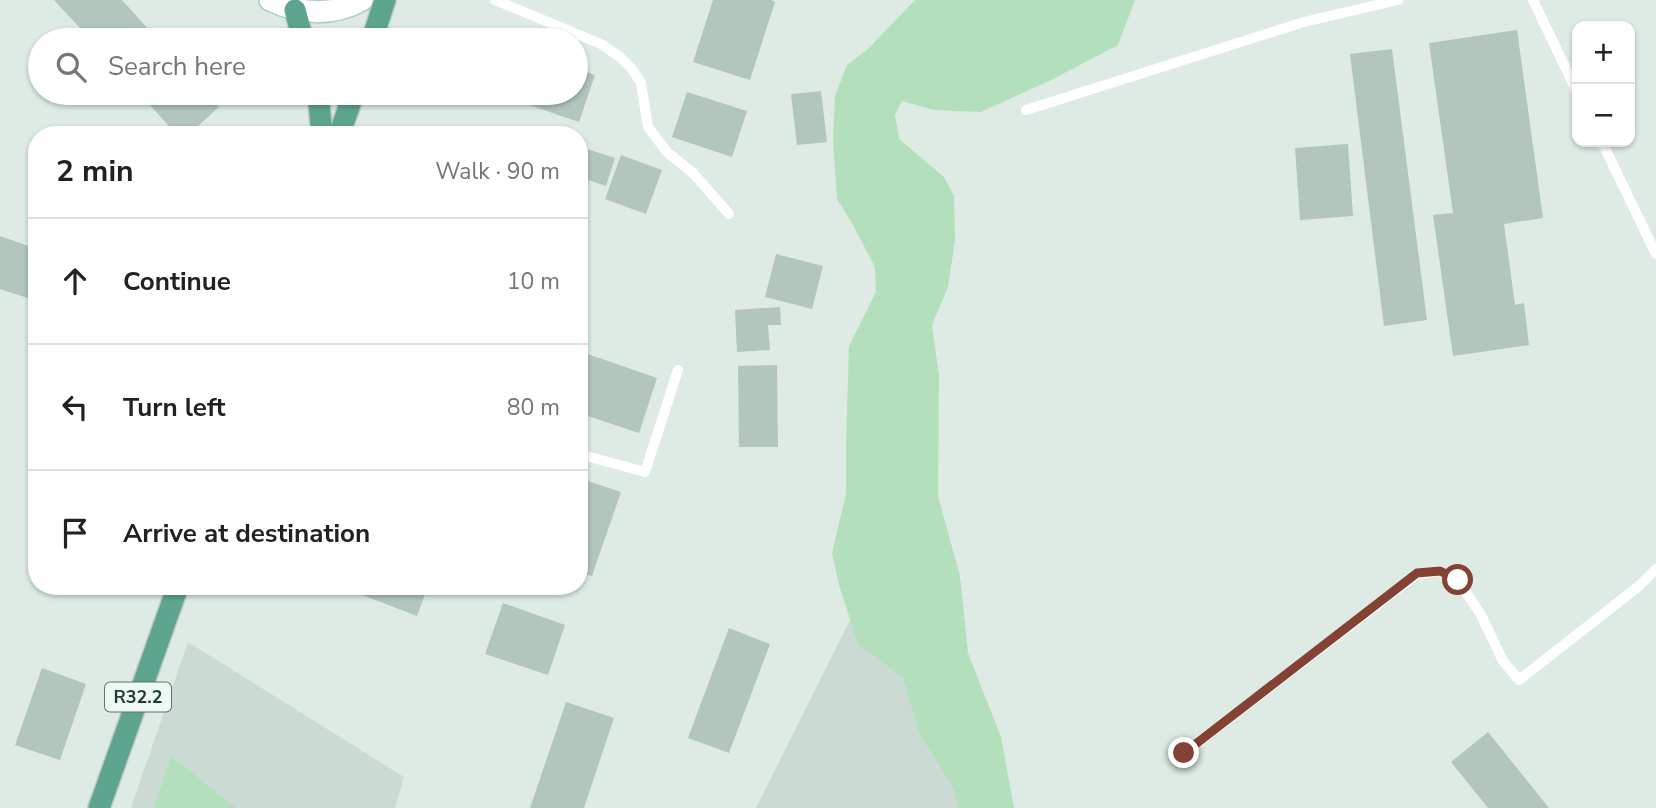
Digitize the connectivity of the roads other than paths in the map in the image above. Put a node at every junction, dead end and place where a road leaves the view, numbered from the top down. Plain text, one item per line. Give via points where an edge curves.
1 (270, 0) edge
2 (362, 0) edge
3 (385, 0) edge
4 (495, 0) edge
5 (1398, 0) edge
6 (1533, 0) edge
7 (295, 10) junction
8 (300, 28) edge
9 (376, 28) edge
10 (562, 28) edge
11 (588, 39) edge
12 (1573, 84) edge
13 (319, 105) edge
14 (350, 105) edge
15 (1026, 110) dead end
16 (321, 126) edge
17 (342, 126) edge
18 (1604, 147) edge
19 (729, 214) dead end
20 (1656, 254) edge
21 (678, 370) dead end
22 (588, 456) edge
23 (1656, 569) edge
24 (175, 595) edge
25 (1184, 753) dead end
26 (99, 808) edge

1 - 7 main road
2 - 7 main road via 327,12
3 - 9 main road
4 - 10 lane
5 - 15 lane via 1304,22
6 - 12 lane
7 - 8 main road
11 - 19 lane via 632,69 641,83 648,127
13 - 16 main road
14 - 17 main road
18 - 20 lane
21 - 22 lane via 645,472
23 - 25 lane via 1519,680 1503,661 1458,580 1440,571 1417,573
24 - 26 main road, R32.2

